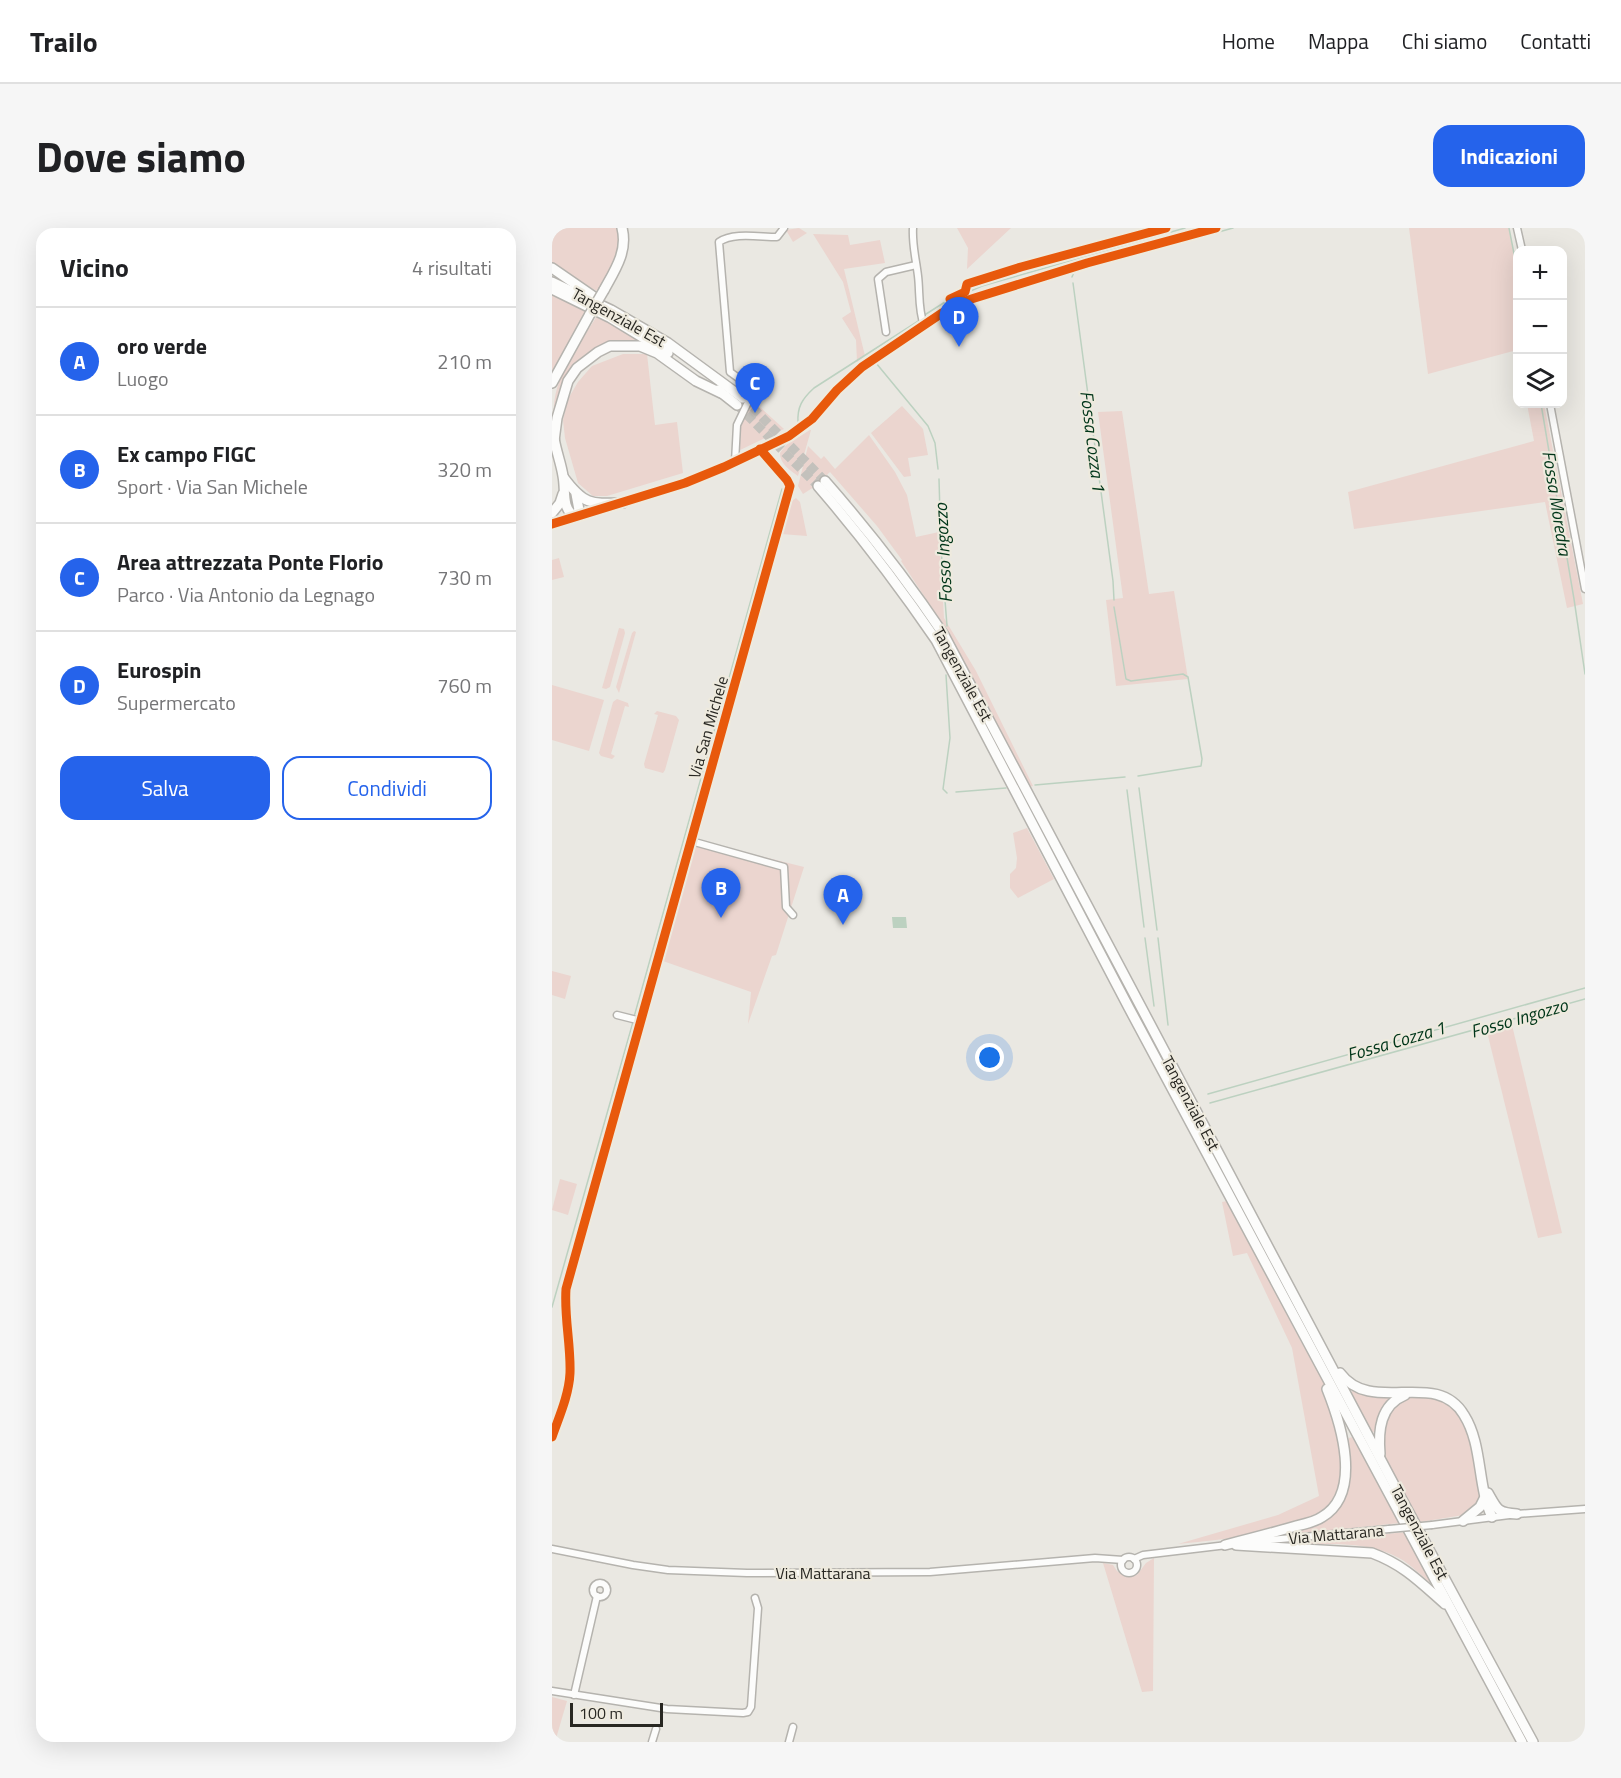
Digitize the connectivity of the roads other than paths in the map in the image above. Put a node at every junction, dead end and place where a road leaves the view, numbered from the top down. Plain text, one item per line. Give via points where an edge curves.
1 (622, 228) edge
2 (784, 228) edge
3 (913, 228) edge
4 (1215, 228) edge
5 (1517, 228) edge
6 (1521, 246) edge
7 (916, 265) junction
8 (552, 268) edge
9 (552, 282) edge
10 (552, 290) edge
11 (611, 310) junction
12 (923, 323) junction
13 (886, 332) dead end
14 (552, 383) edge
15 (722, 393) junction
16 (1551, 408) edge
17 (552, 428) edge
18 (553, 439) edge
19 (760, 449) junction
20 (735, 462) junction
21 (564, 478) junction
22 (563, 492) junction
23 (576, 494) junction
24 (623, 503) junction
25 (552, 513) edge
26 (575, 517) junction
27 (552, 524) edge
28 (1585, 589) edge
29 (691, 841) junction
30 (793, 915) dead end
31 (617, 1015) dead end
32 (640, 1021) junction
33 (1314, 1333) junction
34 (1315, 1355) junction
35 (1412, 1393) junction
36 (552, 1437) edge
37 (1381, 1460) junction
38 (1485, 1488) junction
39 (1494, 1506) junction
40 (1585, 1509) edge
41 (1517, 1514) junction
42 (1492, 1517) junction
43 (1464, 1521) junction
44 (1225, 1545) junction
45 (552, 1549) edge
46 (1158, 1553) junction
47 (1095, 1558) junction
48 (1134, 1559) junction
49 (1123, 1560) junction
50 (1136, 1568) junction
51 (1123, 1570) junction
52 (597, 1596) dead end
53 (755, 1598) dead end
54 (1450, 1609) junction
55 (552, 1691) edge
56 (574, 1695) junction
57 (793, 1727) dead end
58 (656, 1729) dead end
59 (652, 1742) edge
60 (789, 1742) edge
61 (1522, 1742) edge
62 (1533, 1742) edge

1 - 14 highway, bridge via 622,253
2 - 20 street via 777,237 724,238 718,242 730,372 748,385 750,398 737,425
3 - 7 street
4 - 12 street via 995,291 965,301
5 - 6 street
7 - 12 street
7 - 13 street via 886,272 878,279
8 - 11 highway
9 - 11 highway, Tangenziale Est
10 - 15 highway, Tangenziale Est via 638,334
11 - 15 highway, Tangenziale Est via 668,344 740,402
12 - 19 street via 862,368 801,429
15 - 18 highway via 696,381 657,353 640,346 610,346 576,368 568,381
16 - 28 street
17 - 18 highway
18 - 21 highway
19 - 20 street
19 - 29 street, Via San Michele via 790,486
20 - 24 street
21 - 22 highway
21 - 23 highway
22 - 25 highway via 561,503
22 - 26 highway via 569,513
23 - 24 highway via 597,504
23 - 26 highway via 579,510
24 - 26 street
26 - 27 street
29 - 30 street via 784,867 786,907
29 - 32 street, Via San Michele
31 - 32 street
32 - 36 street, Via San Michele via 566,1288 570,1374
33 - 34 highway, Tangenziale Est via 944,635 862,523 821,484 936,640
33 - 35 highway via 1345,1381 1371,1393
33 - 37 highway, Tangenziale Est
34 - 44 highway via 1337,1413 1346,1473 1342,1493 1322,1518
34 - 54 highway, Tangenziale Est
35 - 37 highway via 1396,1400 1384,1413 1378,1433
35 - 38 highway via 1444,1395 1464,1414
37 - 62 highway, Tangenziale Est
38 - 39 highway
38 - 42 highway
38 - 43 highway via 1483,1502
39 - 41 highway via 1503,1513
39 - 42 highway
40 - 41 street, Via Mattarana
41 - 42 street, Via Mattarana
42 - 43 street, Via Mattarana
43 - 44 street, Via Mattarana, bridge
44 - 46 street, Via Mattarana
44 - 54 highway via 1372,1553 1404,1568
45 - 47 street, Via Mattarana via 668,1570 747,1573 930,1572
46 - 48 street, Via Mattarana
46 - 50 street, Via Mattarana
47 - 49 street, Via Mattarana
47 - 51 street, Via Mattarana
48 - 49 street
48 - 50 street
49 - 51 street
50 - 51 street via 1131,1573
52 - 56 street
53 - 56 street via 758,1608 748,1712 669,1709
54 - 61 highway, Tangenziale Est
55 - 56 street
57 - 60 street
58 - 59 street

